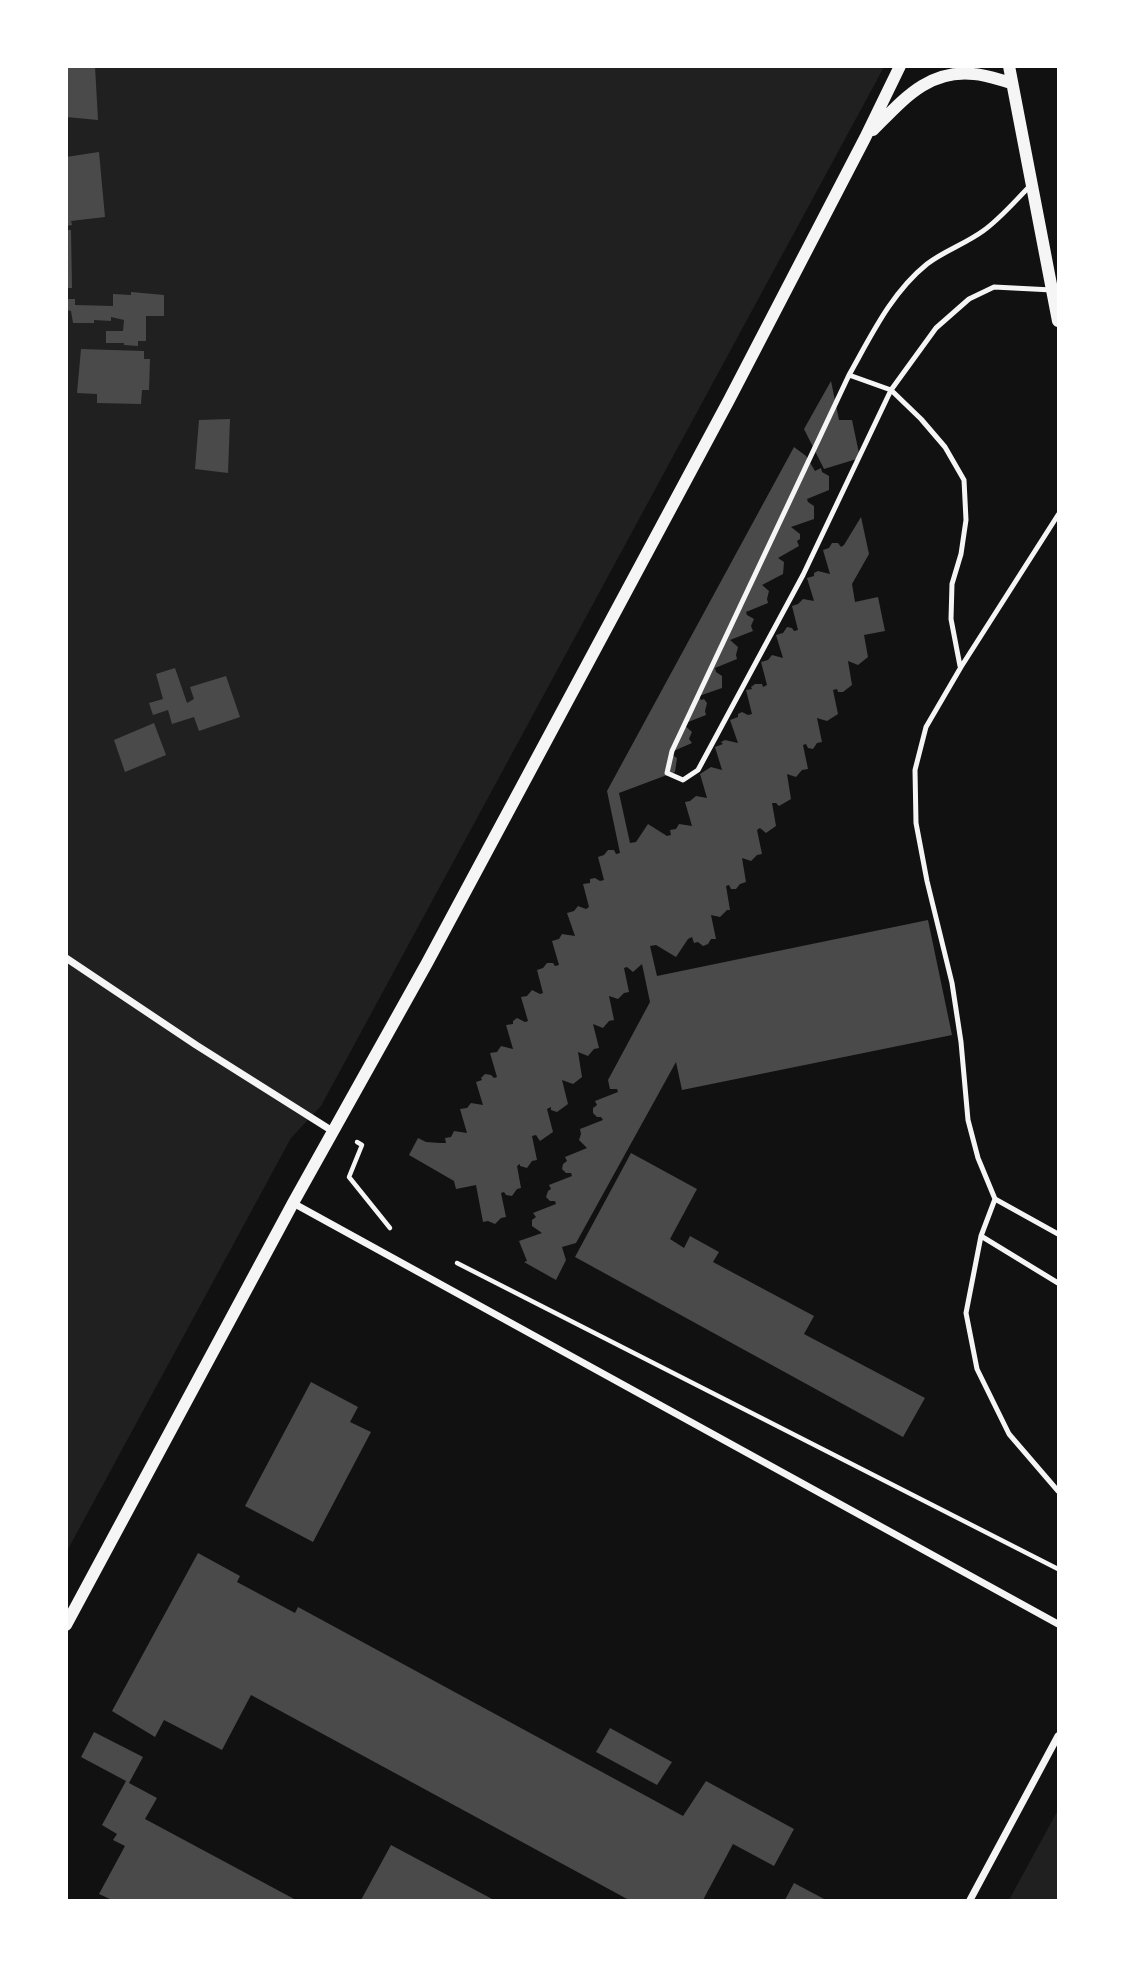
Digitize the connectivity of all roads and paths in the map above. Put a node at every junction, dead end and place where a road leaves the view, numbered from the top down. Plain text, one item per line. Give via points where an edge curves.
1 (900, 66) edge
2 (1009, 66) edge
3 (1012, 83) junction
4 (865, 138) junction
5 (1032, 184) junction
6 (1052, 289) junction
7 (1059, 321) edge
8 (849, 375) junction
9 (891, 390) junction
10 (1059, 515) edge
11 (961, 667) junction
12 (66, 958) edge
13 (334, 1132) junction
14 (995, 1199) junction
15 (293, 1203) junction
16 (391, 1229) dead end
17 (1059, 1234) edge
18 (981, 1236) junction
19 (453, 1260) dead end
20 (1059, 1283) edge
21 (1059, 1491) edge
22 (1059, 1569) edge
23 (1059, 1624) edge
24 (66, 1625) edge
25 (1059, 1736) edge
26 (971, 1900) edge

1 - 4 street
2 - 3 street
3 - 4 street via 974,74 943,75 912,91
3 - 5 street
4 - 13 street
5 - 6 street
5 - 8 lane via 982,232 926,265 904,286
6 - 7 street
6 - 9 lane via 994,287 969,299 936,327
8 - 9 lane
8 - 9 lane via 672,751 667,773 683,780 698,770 777,624
9 - 11 lane via 946,447 964,480 966,520 951,619
10 - 11 lane
11 - 14 lane via 926,727 915,771 916,822 952,983 968,1120
12 - 13 street
13 - 15 street
13 - 16 path via 362,1145 349,1177
14 - 17 lane
14 - 18 lane
15 - 23 street
15 - 24 street
18 - 20 lane
18 - 21 lane via 966,1312 977,1369 1009,1434
19 - 22 path
25 - 26 street

